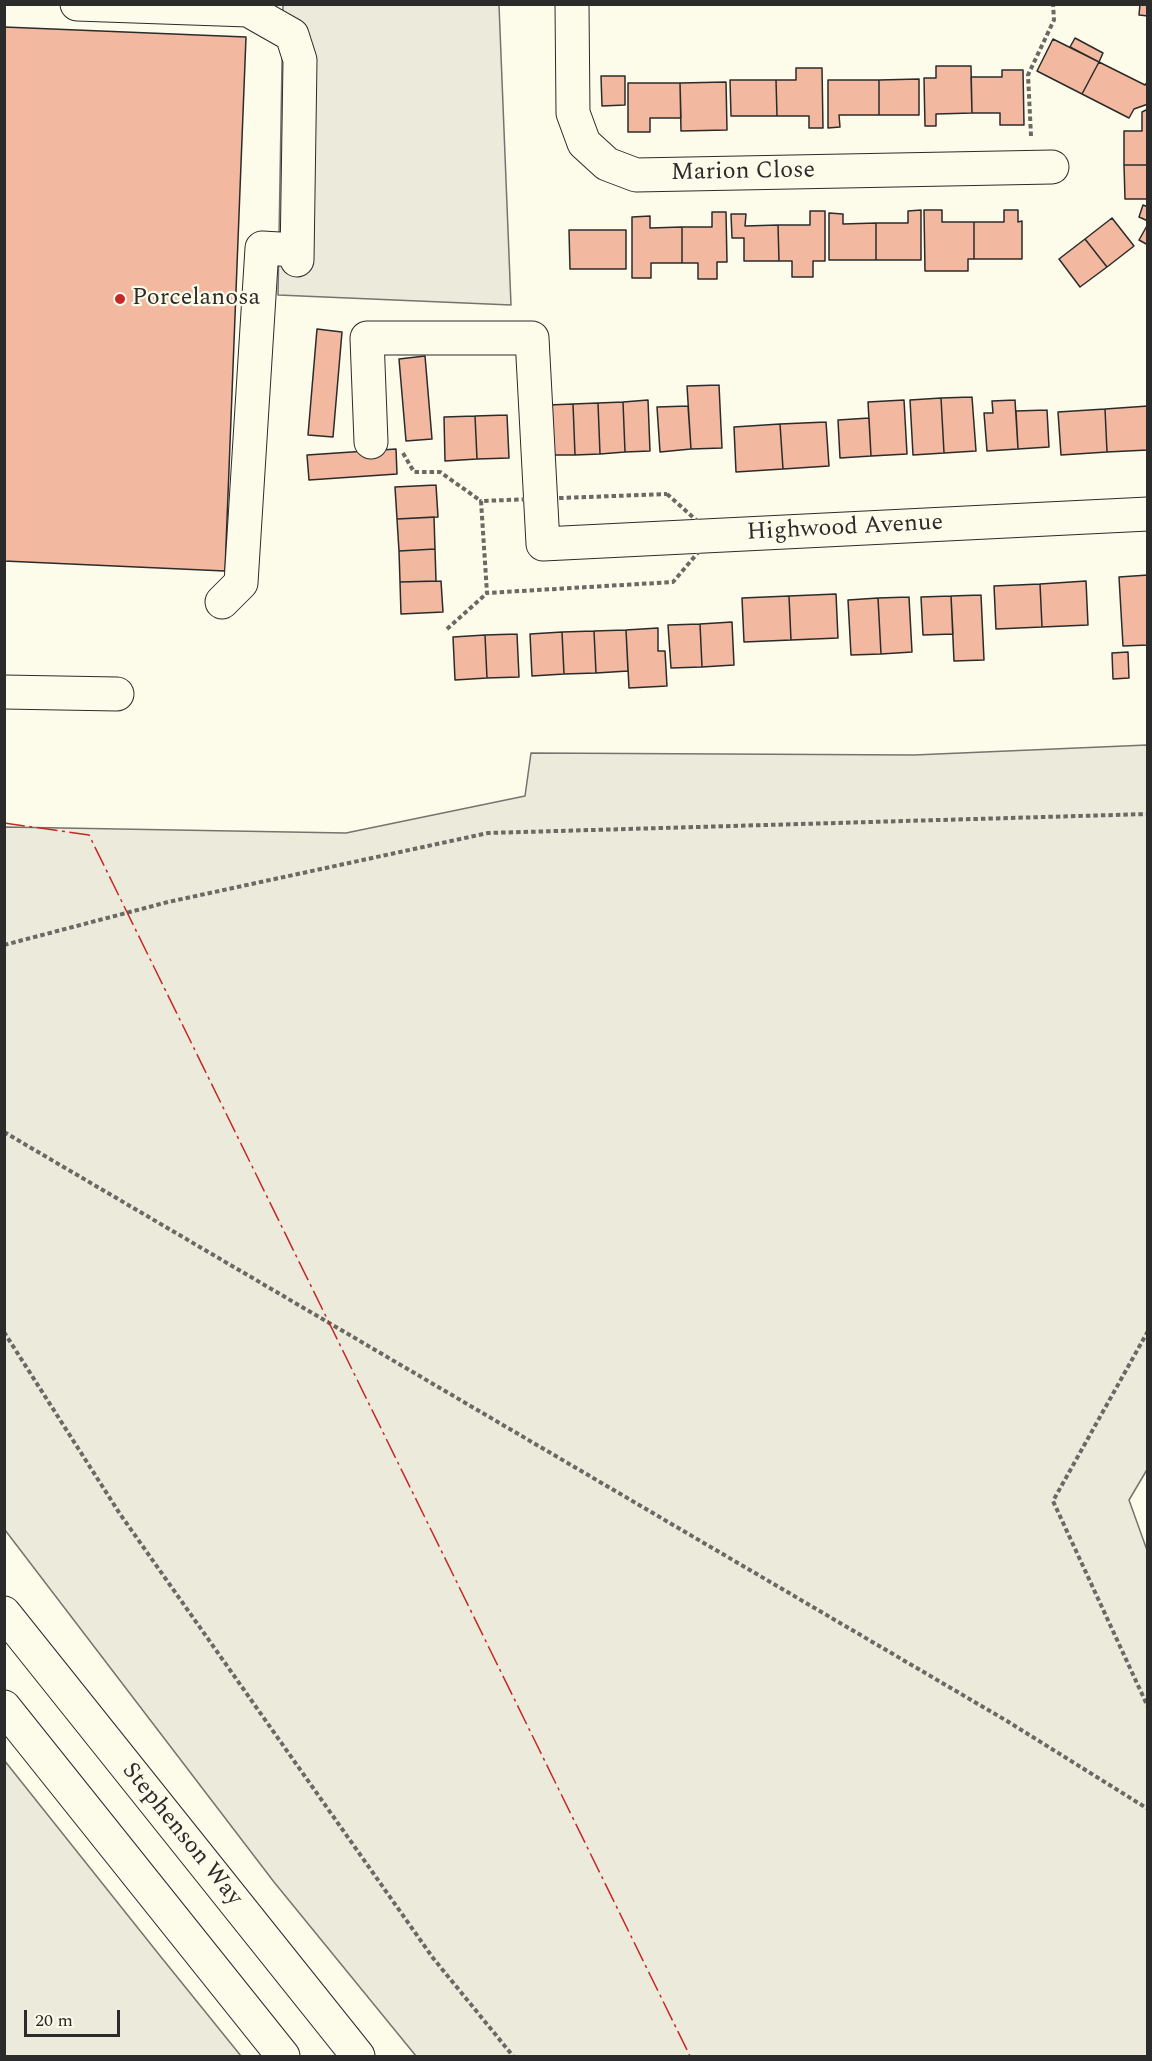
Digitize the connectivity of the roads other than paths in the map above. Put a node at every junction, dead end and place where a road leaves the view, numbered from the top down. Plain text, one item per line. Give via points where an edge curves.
1 (77, 4) edge
2 (572, 4) edge
3 (1042, 167) road end
4 (371, 442) road end
5 (1148, 514) edge
6 (222, 602) dead end
7 (4, 692) edge
8 (117, 694) dead end
9 (4, 1613) edge
10 (4, 1707) edge
11 (283, 2056) edge
12 (358, 2056) edge

1 - 6 street via 248,10 292,35 300,60 297,255 262,248 242,583
2 - 3 street, Marion Close via 573,113 584,143 607,164 636,175
4 - 5 street, Highwood Avenue via 368,338 532,338 543,544
7 - 8 street
9 - 12 street, Stephenson Way
10 - 11 street

